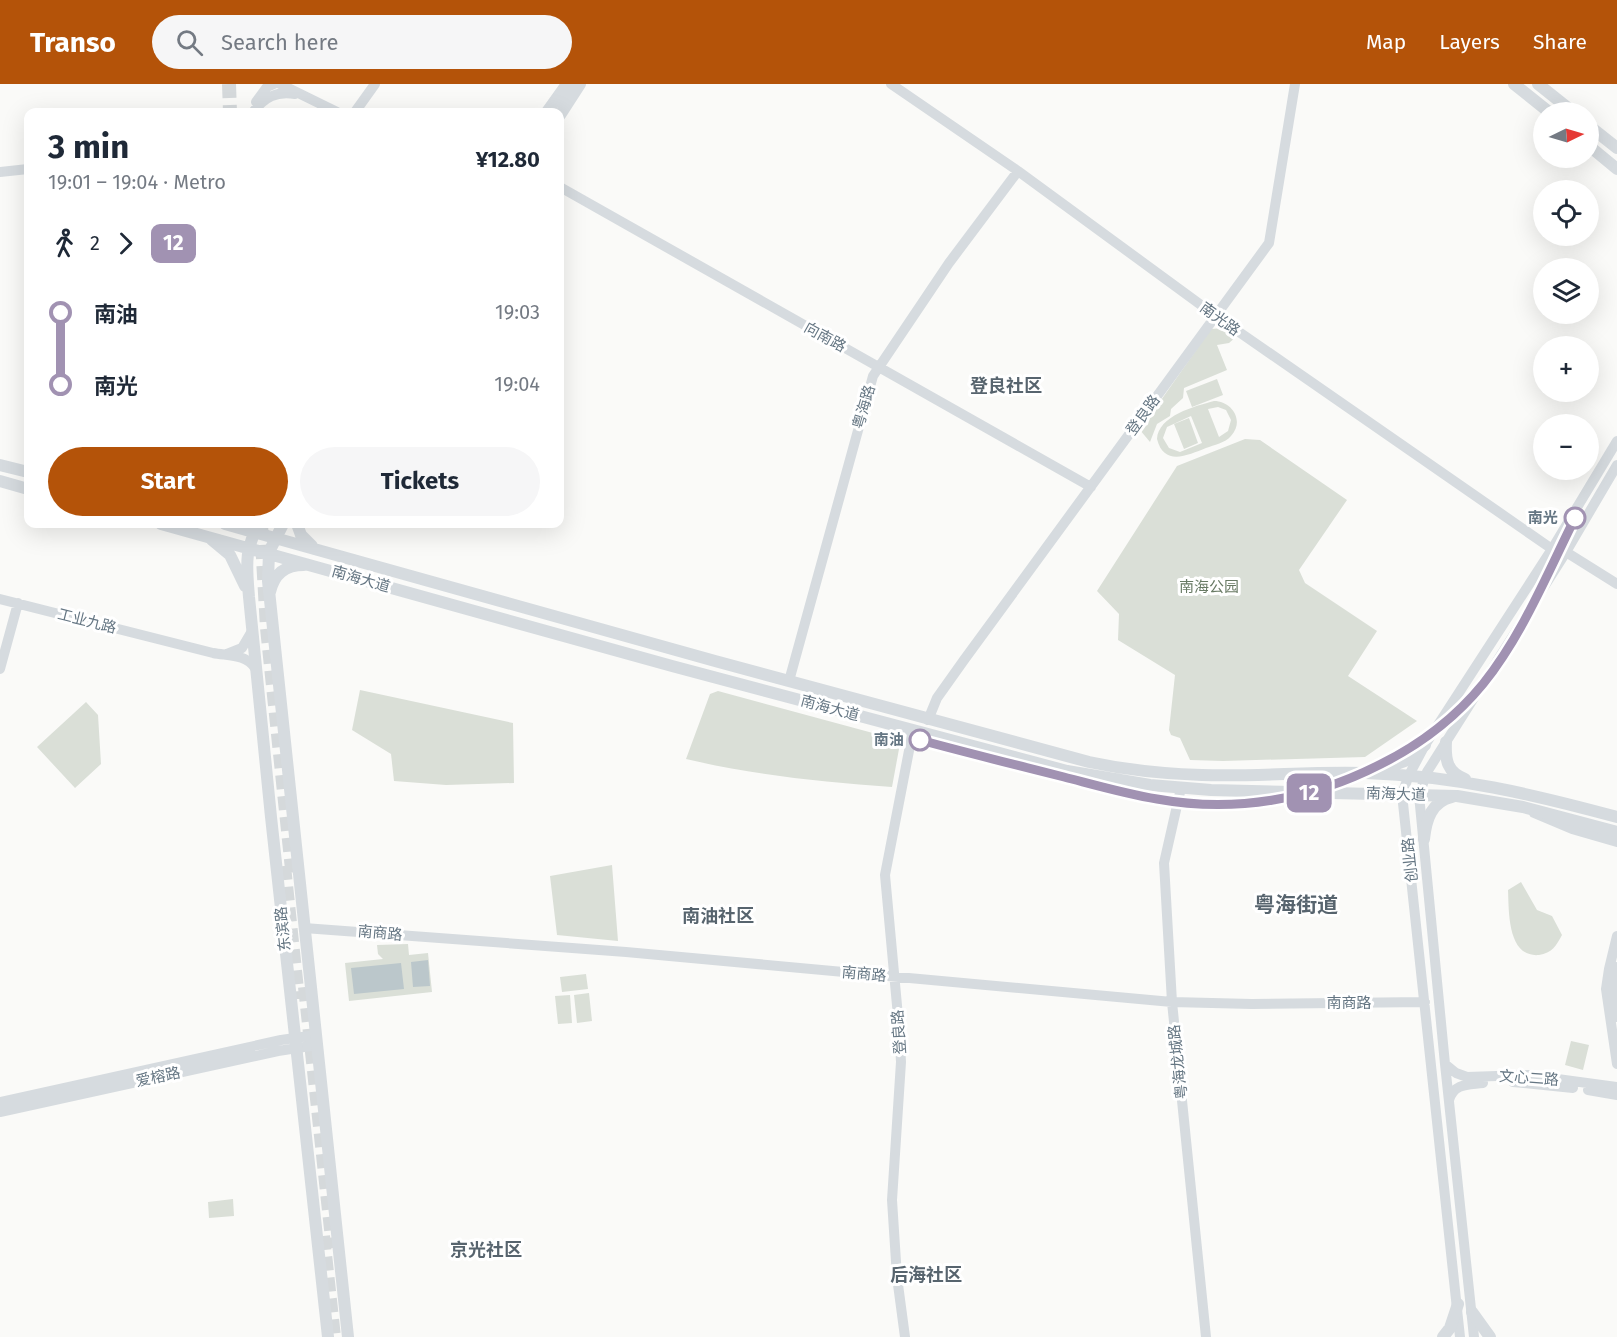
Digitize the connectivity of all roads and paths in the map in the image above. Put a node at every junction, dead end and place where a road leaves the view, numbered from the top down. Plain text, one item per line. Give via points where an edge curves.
1 (375, 84) edge
2 (567, 84) edge
3 (580, 84) edge
4 (891, 84) edge
5 (1295, 84) edge
6 (1514, 84) edge
7 (1538, 84) edge
8 (278, 86) edge
9 (1536, 102) edge
10 (1560, 102) edge
11 (251, 108) edge
12 (257, 108) edge
13 (329, 108) edge
14 (358, 108) edge
15 (550, 108) edge
16 (564, 109) edge
17 (1599, 134) edge
18 (1617, 148) edge
19 (1599, 154) edge
20 (1617, 169) edge
21 (24, 170) edge
22 (1018, 171) junction
23 (0, 172) edge
24 (564, 189) edge
25 (1216, 316) junction
26 (879, 367) junction
27 (1617, 441) edge
28 (0, 465) edge
29 (1617, 465) edge
30 (24, 471) edge
31 (0, 481) edge
32 (1091, 487) junction
33 (24, 488) edge
34 (177, 528) edge
35 (258, 528) edge
36 (260, 528) edge
37 (281, 528) edge
38 (298, 528) edge
39 (200, 534) junction
40 (275, 537) junction
41 (249, 547) junction
42 (315, 548) junction
43 (1552, 549) junction
44 (270, 552) junction
45 (1566, 552) junction
46 (317, 566) junction
47 (1617, 584) edge
48 (249, 597) junction
49 (0, 598) edge
50 (18, 603) junction
51 (270, 604) junction
52 (252, 631) junction
53 (224, 654) junction
54 (255, 668) junction
55 (0, 669) edge
56 (789, 681) junction
57 (928, 720) junction
58 (914, 730) junction
59 (1446, 742) junction
60 (1425, 745) junction
61 (1368, 773) junction
62 (1409, 775) junction
63 (1426, 777) junction
64 (1474, 783) junction
65 (1181, 788) junction
66 (1402, 794) junction
67 (1419, 795) junction
68 (1457, 796) junction
69 (1523, 807) junction
70 (1617, 817) edge
71 (1617, 832) edge
72 (1424, 840) junction
73 (1617, 842) edge
74 (304, 928) junction
75 (1617, 936) edge
76 (1617, 967) edge
77 (894, 977) junction
78 (1172, 1002) junction
79 (1425, 1002) junction
80 (1617, 1017) edge
81 (316, 1040) junction
82 (296, 1043) junction
83 (1445, 1064) junction
84 (1617, 1064) edge
85 (1617, 1087) edge
86 (1617, 1095) edge
87 (1449, 1100) junction
88 (0, 1102) edge
89 (0, 1112) edge
90 (897, 1277) junction
91 (1458, 1304) junction
92 (1472, 1312) junction
93 (328, 1337) edge
94 (348, 1337) edge
95 (900, 1337) edge
96 (905, 1337) edge
97 (1206, 1337) edge
98 (1443, 1337) edge
99 (1460, 1337) edge
100 (1474, 1337) edge
101 (1490, 1337) edge

1 - 14 street
2 - 15 main road
3 - 16 main road
4 - 22 street, 南光路
5 - 25 street, 登良路 via 1270,238
6 - 9 main road
7 - 10 main road
8 - 11 street via 267,87
8 - 12 street
8 - 13 street
17 - 18 main road
19 - 20 main road
21 - 23 street
22 - 25 street, 南光路
22 - 26 street, 粤海路 via 949,263
24 - 26 street, 向南路
25 - 32 street, 登良路
25 - 43 street, 南光路
26 - 32 street, 向南路
26 - 56 street, 粤海路 via 869,384
27 - 43 street, 创业路
28 - 30 main road
29 - 45 street, 创业路
31 - 33 main road
32 - 57 street, 登良路 via 937,698
34 - 39 main road, 南海大道
35 - 41 main road, 东滨路
36 - 40 main road, 南海大道
37 - 40 main road, 东滨路
38 - 42 main road
39 - 41 main road, 南海大道
39 - 48 main road via 230,555
40 - 42 main road, 南海大道
40 - 44 main road, 东滨路
41 - 44 main road, 南海大道
41 - 48 main road, 东滨路
42 - 56 main road, 南海大道
43 - 60 street, 创业路
44 - 46 main road, 南海大道
44 - 51 main road, 东滨路
45 - 47 street
45 - 59 street, 创业路
46 - 51 main road via 282,570 271,588
46 - 58 main road, 南海大道
48 - 52 main road, 东滨路
49 - 50 street, 工业九路
50 - 53 street, 工业九路
50 - 55 street
51 - 74 main road, 东滨路
52 - 53 street via 242,648
52 - 54 main road, 东滨路
53 - 54 street, 工业九路 via 246,659
54 - 82 main road, 东滨路
56 - 57 main road, 南海大道
57 - 61 main road, 南海大道 via 1139,771 1204,776
58 - 65 main road, 南海大道 via 1079,774
58 - 77 street, 登良路 via 885,875
59 - 63 street, 创业路
59 - 64 main road via 1449,768
60 - 61 main road via 1398,765
60 - 62 street, 创业路
61 - 62 main road, 南海大道
62 - 63 main road, 南海大道
62 - 66 street, 创业路
63 - 64 main road, 南海大道
63 - 67 street, 创业路
64 - 70 main road, 南海大道
65 - 66 main road, 南海大道
65 - 78 street, 粤海龙城路 via 1164,863
66 - 67 main road, 南海大道
66 - 79 street, 创业路
67 - 68 main road, 南海大道
67 - 72 street, 创业路
68 - 69 main road, 南海大道
68 - 72 main road via 1438,803 1432,810
69 - 71 main road, 南海大道
69 - 73 street via 1558,824
72 - 83 street, 创业路
74 - 77 street, 南商路
74 - 81 main road, 东滨路
75 - 84 street via 1606,989
76 - 80 street
77 - 78 street, 南商路
77 - 90 street, 登良路 via 901,1062 892,1200
78 - 79 street, 南商路
78 - 97 street, 粤海龙城路
79 - 91 street, 创业路
81 - 82 street, 爱榕路
81 - 94 main road, 东滨路
82 - 88 street, 爱榕路
82 - 89 street, 爱榕路
82 - 93 main road, 东滨路
83 - 85 street, 文心二路 via 1467,1077 1528,1076
83 - 87 street, 创业路
86 - 87 street, 文心二路 via 1506,1082 1458,1087
87 - 92 street, 创业路
90 - 95 street
90 - 96 street, 登良路
91 - 98 main road
91 - 99 street, 创业路
92 - 100 street, 创业路
92 - 101 main road

